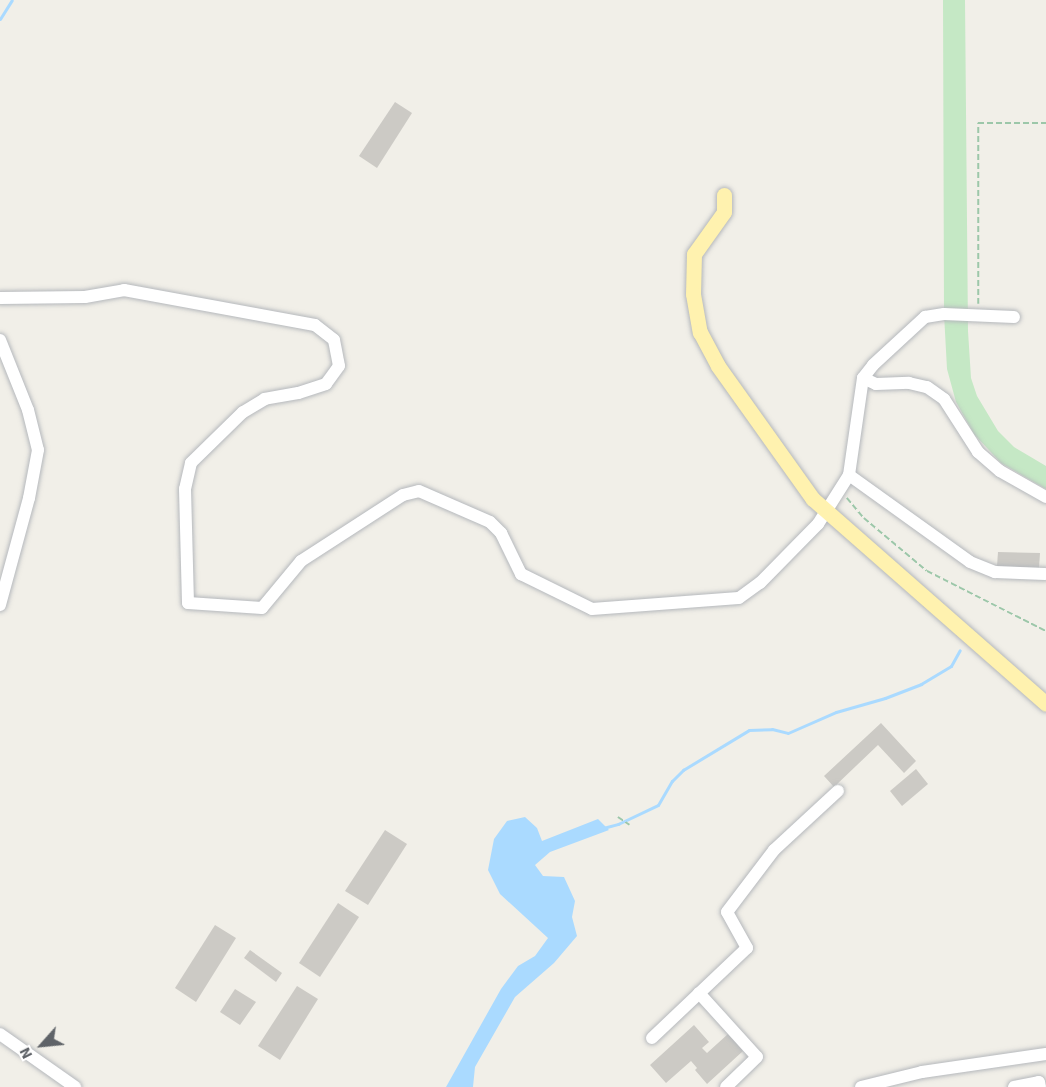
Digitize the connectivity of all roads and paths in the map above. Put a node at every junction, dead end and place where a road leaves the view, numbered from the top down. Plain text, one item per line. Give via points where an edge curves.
1 (1046, 123) edge
2 (724, 195) dead end
3 (0, 298) edge
4 (978, 316) junction
5 (1014, 317) dead end
6 (0, 340) edge
7 (863, 378) junction
8 (849, 475) junction
9 (839, 490) junction
10 (1046, 496) edge
11 (825, 511) junction
12 (1044, 574) dead end
13 (0, 605) edge
14 (1046, 632) edge
15 (1046, 704) edge
16 (838, 791) dead end
17 (618, 817) dead end
18 (630, 825) dead end
19 (699, 993) junction
20 (0, 1034) edge
21 (652, 1038) dead end
22 (1046, 1054) edge
23 (733, 1084) edge
24 (75, 1087) edge
25 (861, 1087) edge
26 (1014, 1087) edge
27 (1040, 1087) edge

1 - 4 path via 978,123
2 - 11 main road via 724,212 694,254 693,294 700,332 718,366
3 - 11 street via 85,297 124,290 315,325 333,340 339,366 326,384 264,399 243,412 191,463 185,489 188,603 262,608 301,561 403,495 419,491 490,522 501,533 521,574 592,609 739,598 760,583 818,524
4 - 5 street
4 - 7 street via 944,314 921,319
6 - 13 street via 28,410 38,450
7 - 8 street
7 - 10 street via 876,384 927,387 944,399 978,452 999,471
8 - 9 street
8 - 12 street via 970,562 995,572
9 - 11 street
9 - 14 path via 864,518 927,571
11 - 15 main road
16 - 19 street via 774,850 727,912 747,948
17 - 18 path
19 - 21 street
19 - 23 street via 757,1057
20 - 24 street
22 - 25 street via 922,1072
26 - 27 street via 1039,1082

